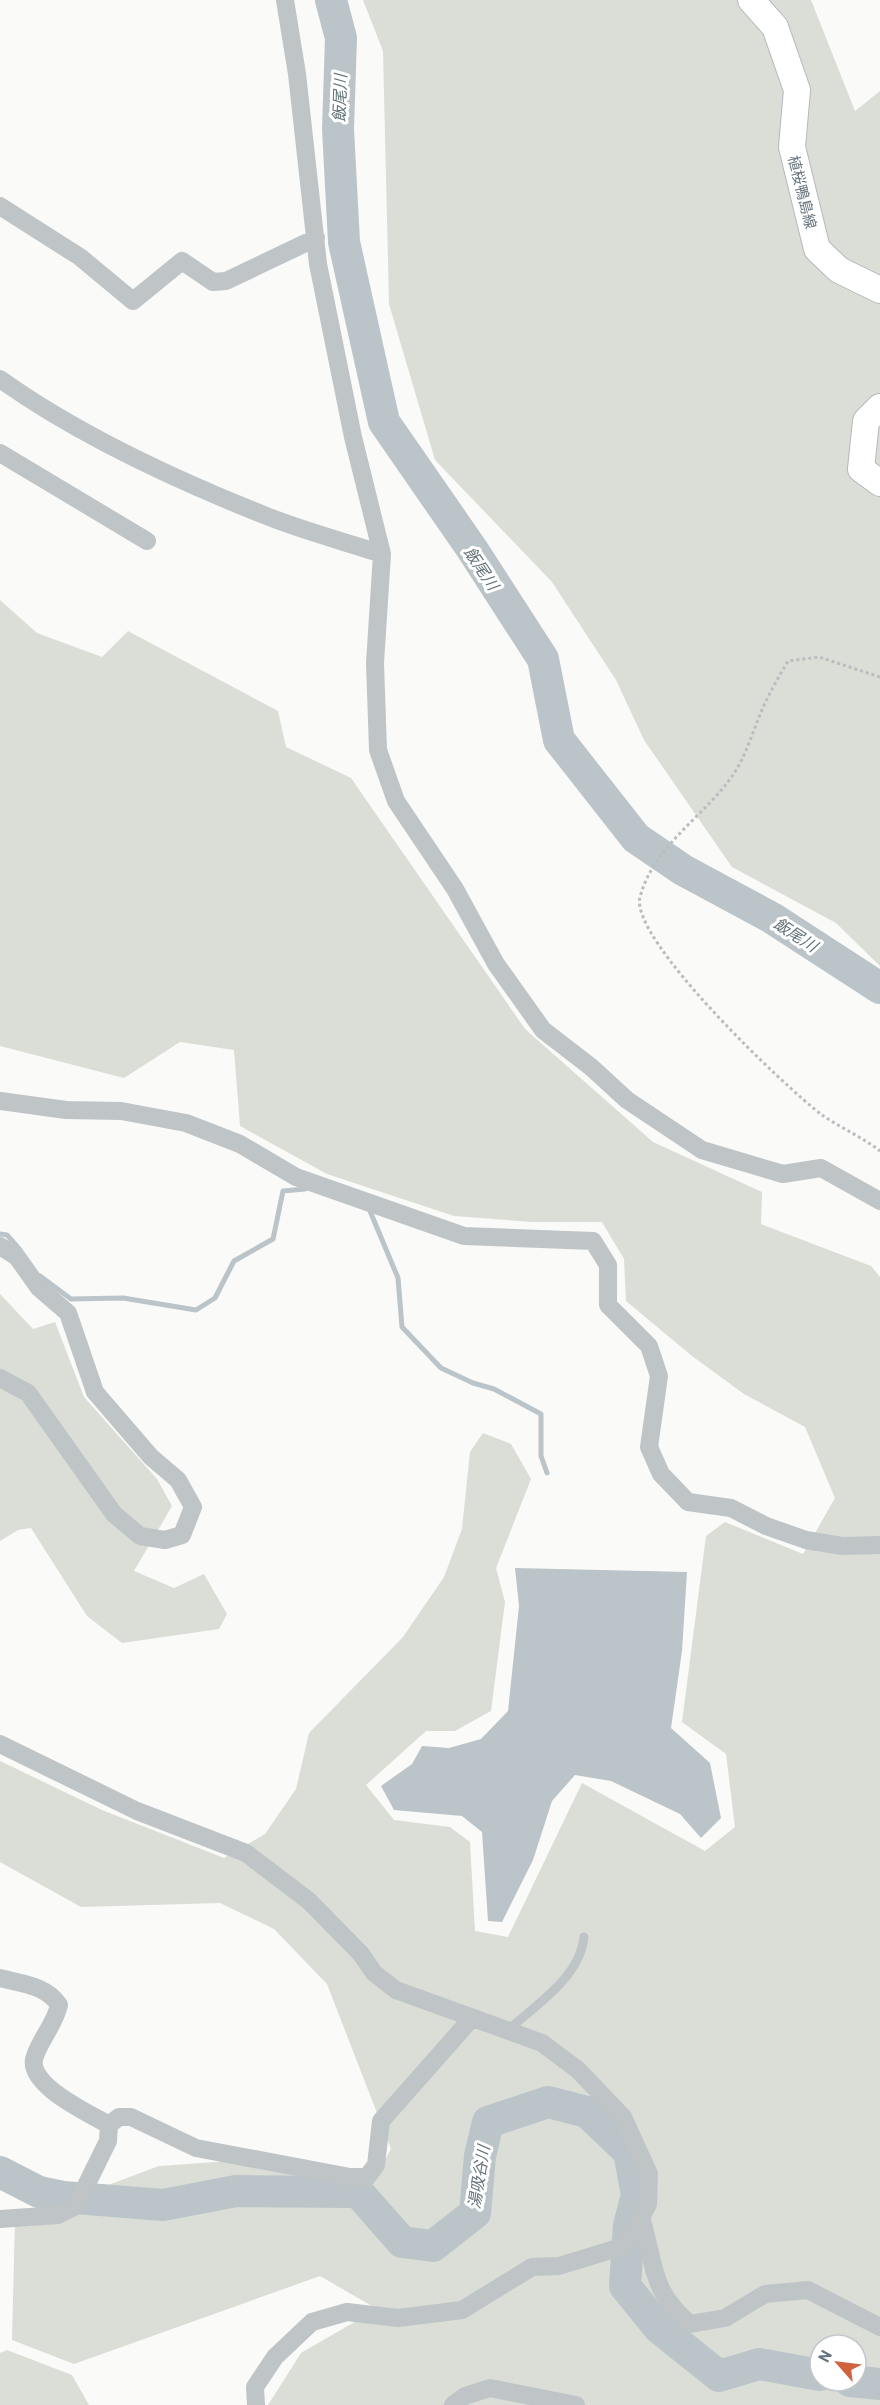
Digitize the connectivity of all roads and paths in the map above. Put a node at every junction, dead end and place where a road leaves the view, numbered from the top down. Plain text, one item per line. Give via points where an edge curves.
1 (285, 0) edge
2 (751, 0) edge
3 (0, 206) edge
4 (315, 238) junction
5 (880, 290) edge
6 (0, 378) edge
7 (880, 407) edge
8 (0, 453) edge
9 (880, 483) edge
10 (147, 541) dead end
11 (382, 554) junction
12 (880, 677) edge
13 (0, 1101) edge
14 (880, 1151) edge
15 (880, 1201) edge
16 (0, 1246) edge
17 (0, 1378) edge
18 (880, 1545) edge
19 (0, 1744) edge
20 (584, 1937) dead end
21 (0, 1978) edge
22 (472, 2018) junction
23 (508, 2030) junction
24 (109, 2124) junction
25 (0, 2219) edge
26 (638, 2222) junction
27 (880, 2326) edge
28 (256, 2405) edge
29 (453, 2405) edge
30 (576, 2405) edge

1 - 4 street
2 - 5 main road, 植桜鴨島線 via 775,27 797,90 792,147 817,249 839,270
3 - 4 street via 80,257 133,301 182,261 213,282 226,281
4 - 11 street via 352,437
6 - 11 street via 141,461 266,516
7 - 9 main road via 866,421 861,469
8 - 10 street
11 - 15 street via 375,663 378,750 396,801 455,889 496,964 543,1030 627,1100 702,1150 783,1174 821,1168
12 - 14 path via 819,657 788,662 767,698 733,776 654,866 640,897 639,909 648,932 696,993 778,1078 823,1115
13 - 18 street via 66,1110 121,1111 186,1123 240,1144 296,1177 464,1236 593,1241 609,1265 608,1305 649,1347 659,1376 649,1447 662,1474 688,1502 731,1508 806,1540 843,1546
16 - 17 street via 17,1257 39,1288 68,1313 94,1392 151,1457 178,1480 193,1507 182,1534 165,1540 140,1536 114,1514 28,1393
19 - 22 street via 137,1811 246,1853 309,1901 361,1954 374,1973 396,1990
20 - 23 lane via 583,1951 569,1974
21 - 24 street via 53,1995 59,2005 57,2017 33,2058 35,2073 46,2087
22 - 23 street
22 - 24 street via 381,2121 376,2165 367,2177 196,2148 131,2117 119,2117
23 - 26 street via 542,2043 578,2070 623,2117 649,2174 648,2204
24 - 25 street via 108,2140 80,2198 58,2215
26 - 27 street via 651,2249 654,2277 672,2309 690,2324 725,2318 765,2294 808,2290
26 - 28 street via 621,2247 559,2266 532,2266 462,2310 398,2318 347,2312 312,2322 275,2357 255,2386
29 - 30 street via 465,2396 490,2388

